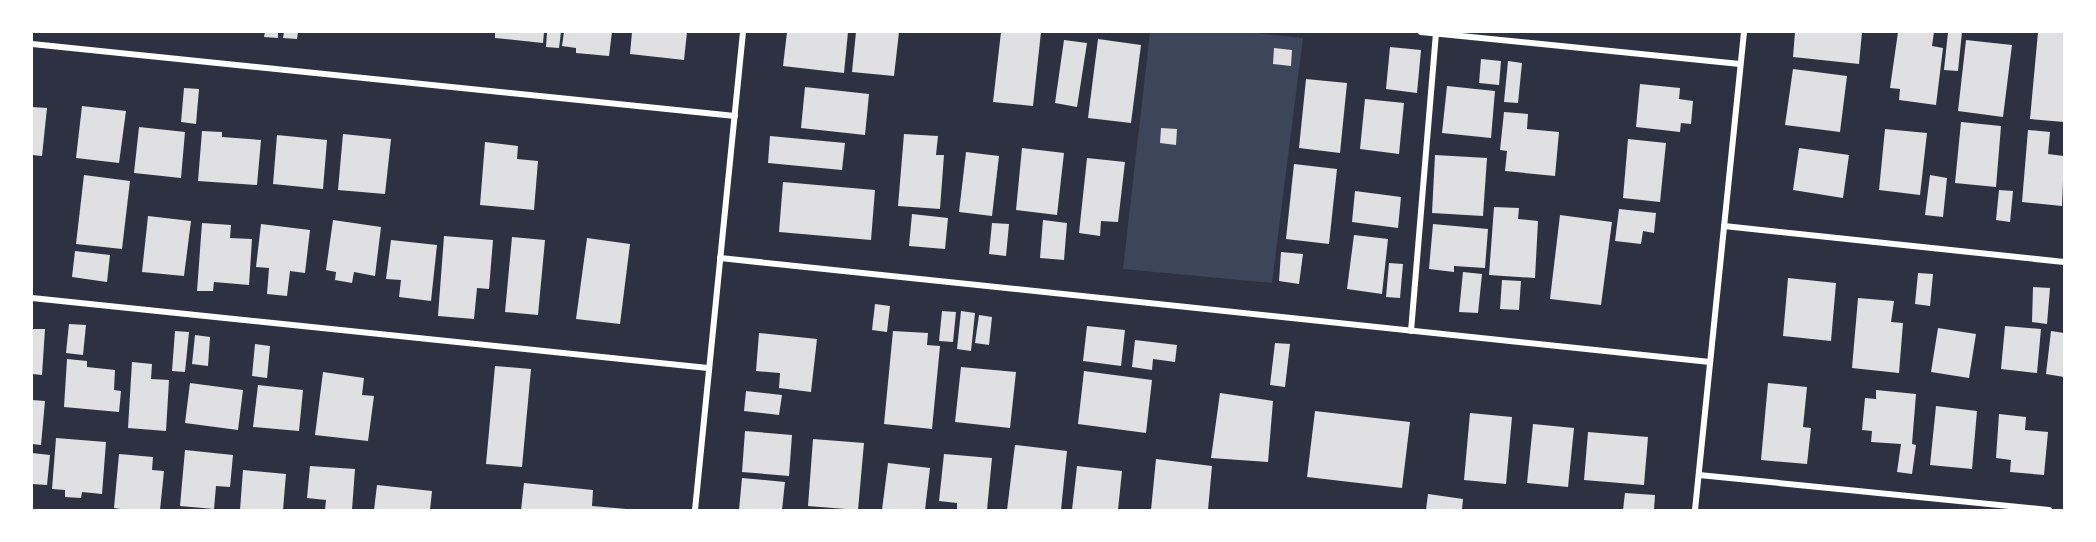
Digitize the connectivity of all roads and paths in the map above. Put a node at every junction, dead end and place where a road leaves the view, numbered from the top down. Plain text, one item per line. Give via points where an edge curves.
1 (743, 32) edge
2 (1421, 32) edge
3 (1744, 32) edge
4 (1436, 33) junction
5 (32, 44) edge
6 (1740, 64) junction
7 (735, 116) junction
8 (1724, 226) junction
9 (720, 258) junction
10 (2064, 262) edge
11 (32, 298) edge
12 (1411, 331) junction
13 (1710, 362) junction
14 (708, 368) junction
15 (1699, 475) junction
16 (695, 510) edge
17 (1695, 510) edge
18 (2049, 510) edge

1 - 7 street
2 - 4 street
3 - 6 street
4 - 6 street
4 - 12 street
5 - 7 street
6 - 8 street
7 - 9 street
8 - 10 street
8 - 13 street
9 - 12 street
9 - 14 street
11 - 14 street
12 - 13 street
13 - 15 street
14 - 16 street
15 - 17 street
15 - 18 street

